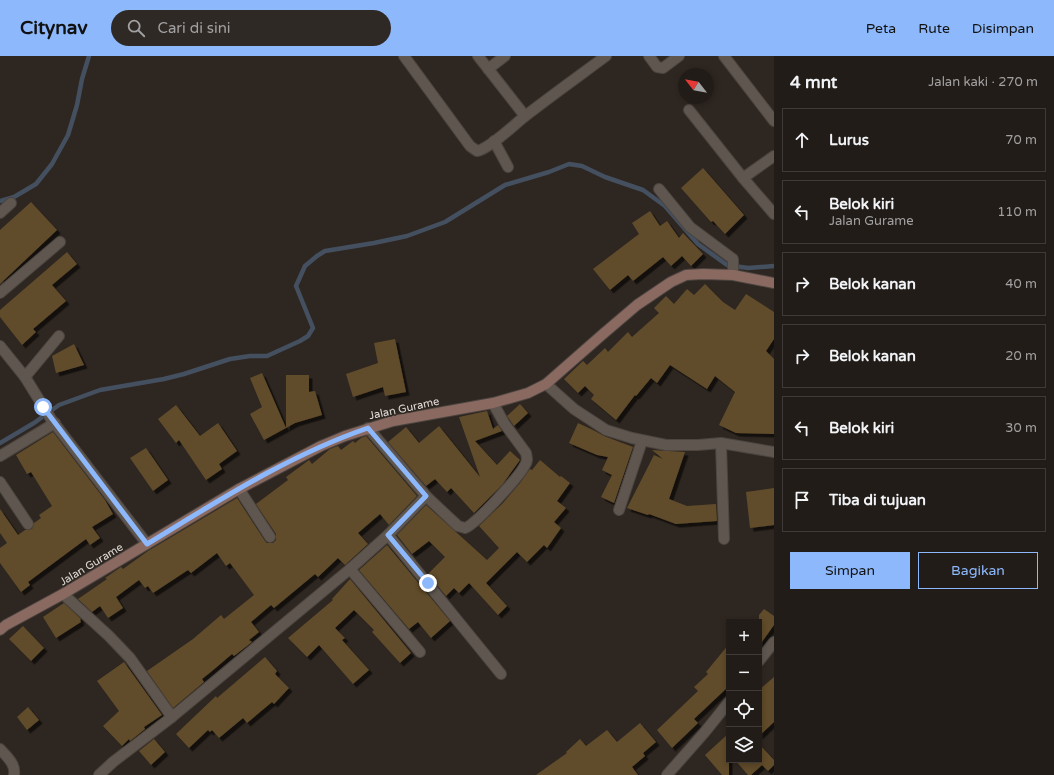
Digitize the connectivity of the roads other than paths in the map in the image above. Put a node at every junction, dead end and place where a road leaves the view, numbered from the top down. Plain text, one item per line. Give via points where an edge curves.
1 (404, 56) edge
2 (478, 56) edge
3 (505, 56) edge
4 (606, 56) edge
5 (649, 56) edge
6 (679, 56) edge
7 (724, 56) edge
8 (488, 69) junction
9 (689, 110) dead end
10 (525, 116) junction
11 (774, 121) edge
12 (494, 141) junction
13 (774, 156) edge
14 (508, 167) dead end
15 (744, 178) junction
16 (659, 189) dead end
17 (11, 203) dead end
18 (0, 213) edge
19 (774, 214) edge
20 (60, 242) dead end
21 (734, 268) junction
22 (774, 283) edge
23 (0, 293) edge
24 (59, 336) dead end
25 (0, 346) edge
26 (25, 377) junction
27 (546, 384) junction
28 (493, 403) junction
29 (53, 421) junction
30 (368, 428) junction
31 (642, 441) junction
32 (721, 443) junction
33 (774, 452) edge
34 (0, 456) edge
35 (0, 482) edge
36 (239, 489) junction
37 (426, 496) junction
38 (620, 510) dead end
39 (28, 524) dead end
40 (388, 535) junction
41 (270, 537) dead end
42 (724, 539) dead end
43 (147, 544) junction
44 (350, 569) junction
45 (63, 594) junction
46 (0, 630) edge
47 (774, 642) edge
48 (420, 652) dead end
49 (762, 657) edge
50 (501, 674) dead end
51 (726, 706) edge
52 (172, 717) junction
53 (0, 749) edge
54 (14, 775) edge
55 (99, 775) edge
56 (667, 775) edge

1 - 12 street via 471,148 479,150
2 - 8 street
3 - 8 street
4 - 10 street
5 - 6 street via 657,67 663,68
7 - 11 street
8 - 10 street
9 - 15 street
10 - 12 street
12 - 14 street
13 - 15 street
15 - 19 street
16 - 21 street via 690,227
17 - 18 street
20 - 23 street
21 - 22 street, Jalan Gurame
21 - 27 street, Jalan Gurame via 686,275 671,282 637,305
24 - 26 street
25 - 26 street
26 - 29 street
27 - 28 street, Jalan Gurame via 528,393
27 - 31 street via 574,409 606,430
28 - 30 street, Jalan Gurame via 393,420
28 - 37 street via 526,453 525,466 482,514 465,528 458,526
29 - 34 street
29 - 43 street
30 - 36 street, Jalan Gurame via 321,446
30 - 37 street
31 - 32 street via 666,445
31 - 38 street
32 - 33 street
32 - 42 street
35 - 39 street
36 - 41 street
36 - 43 street, Jalan Gurame
37 - 40 street
40 - 44 street
40 - 50 street
43 - 45 street, Jalan Gurame
44 - 48 street
44 - 52 street
45 - 46 street, Jalan Gurame
45 - 52 street via 130,658
47 - 49 street
51 - 56 street
52 - 55 street
53 - 54 street via 13,764

